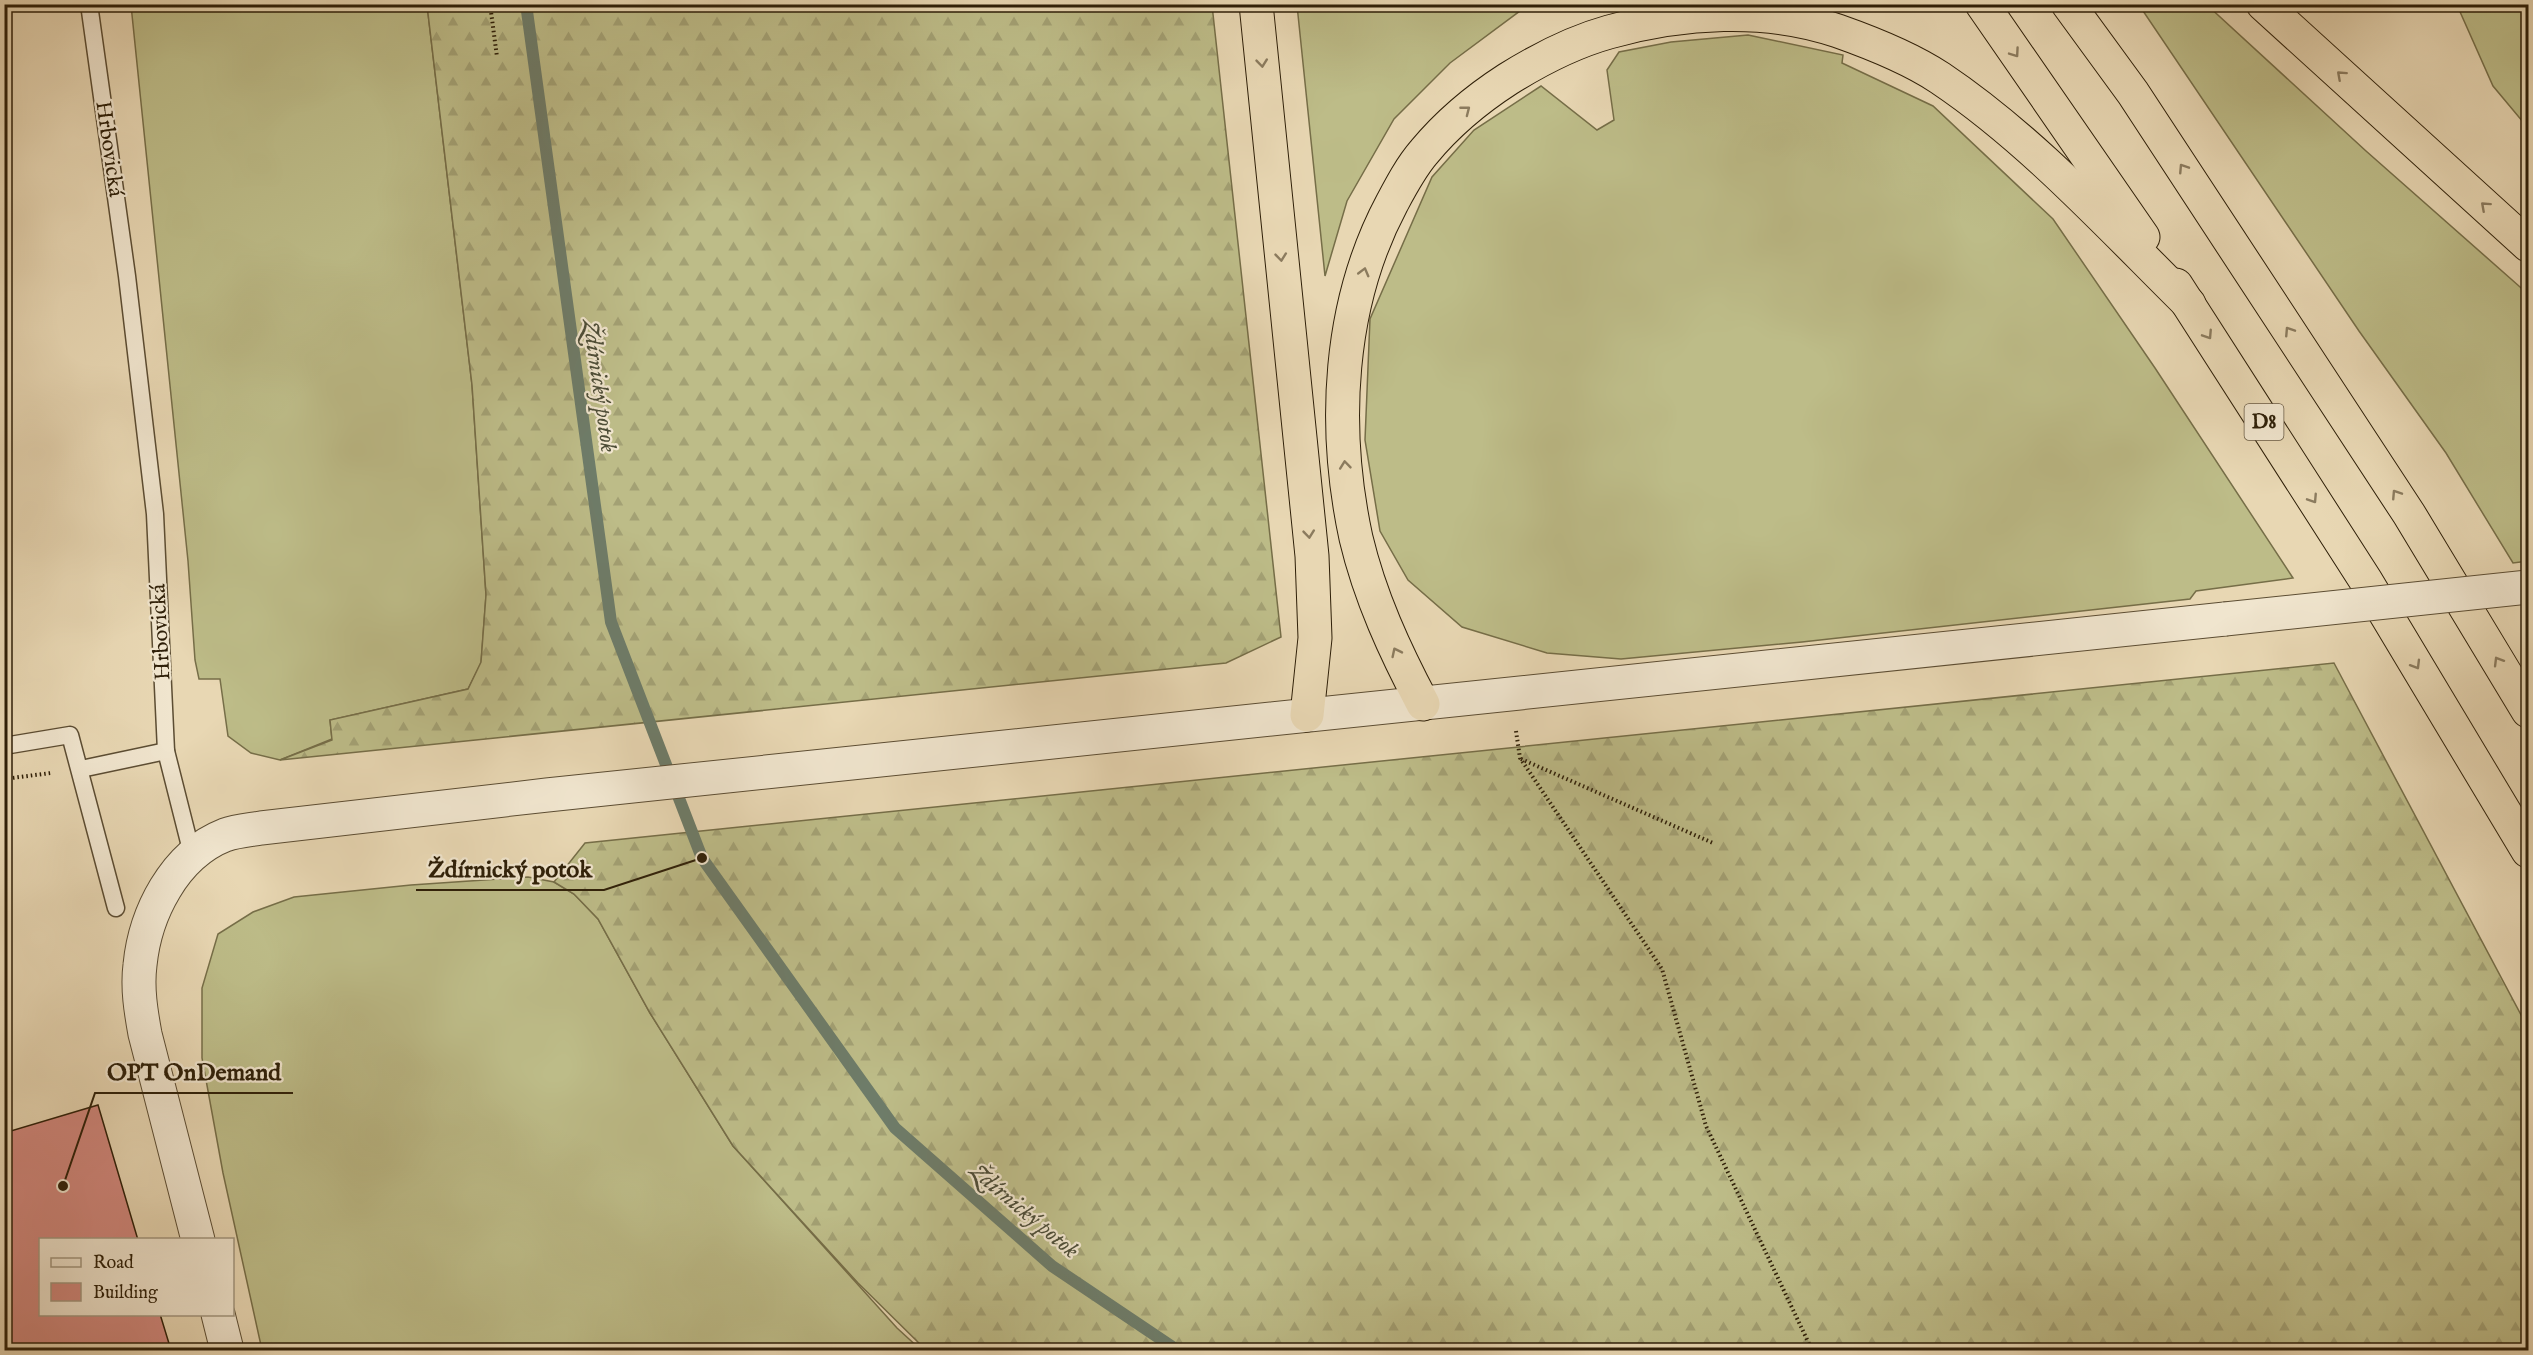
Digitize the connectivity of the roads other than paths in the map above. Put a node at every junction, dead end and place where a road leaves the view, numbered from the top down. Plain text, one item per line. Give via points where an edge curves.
1 (89, 4) edge
2 (1256, 4) edge
3 (1982, 4) edge
4 (2068, 4) edge
5 (2263, 4) edge
6 (2529, 245) edge
7 (2189, 304) junction
8 (2529, 587) edge
9 (1423, 704) junction
10 (2529, 711) edge
11 (1307, 715) junction
12 (4, 746) edge
13 (166, 751) junction
14 (81, 770) junction
15 (2529, 851) edge
16 (192, 854) junction
17 (116, 908) dead end
18 (198, 1238) edge
19 (218, 1316) edge
20 (227, 1350) edge

1 - 13 lane, Hrbovická via 155,514
2 -> 11 highway via 1312,556 1315,638
3 -> 7 highway, D8
10 -> 4 highway via 2376,464 2133,93
6 -> 5 highway
9 -> 7 highway via 1390,639 1357,540 1348,493 1342,410 1350,327 1378,230 1421,154 1454,119 1531,64 1579,40 1633,25 1683,18 1780,18 1835,30 1937,76 1991,115
7 -> 15 highway, D8 via 2366,581
8 - 9 street, bridge
9 - 11 street
11 - 16 street via 261,828 224,835
12 - 14 lane via 70,735
13 - 14 lane
13 - 16 lane, Hrbovická
14 - 17 lane
16 - 18 street via 166,886 147,925 140,966 140,1000 145,1034
19 - 20 street

